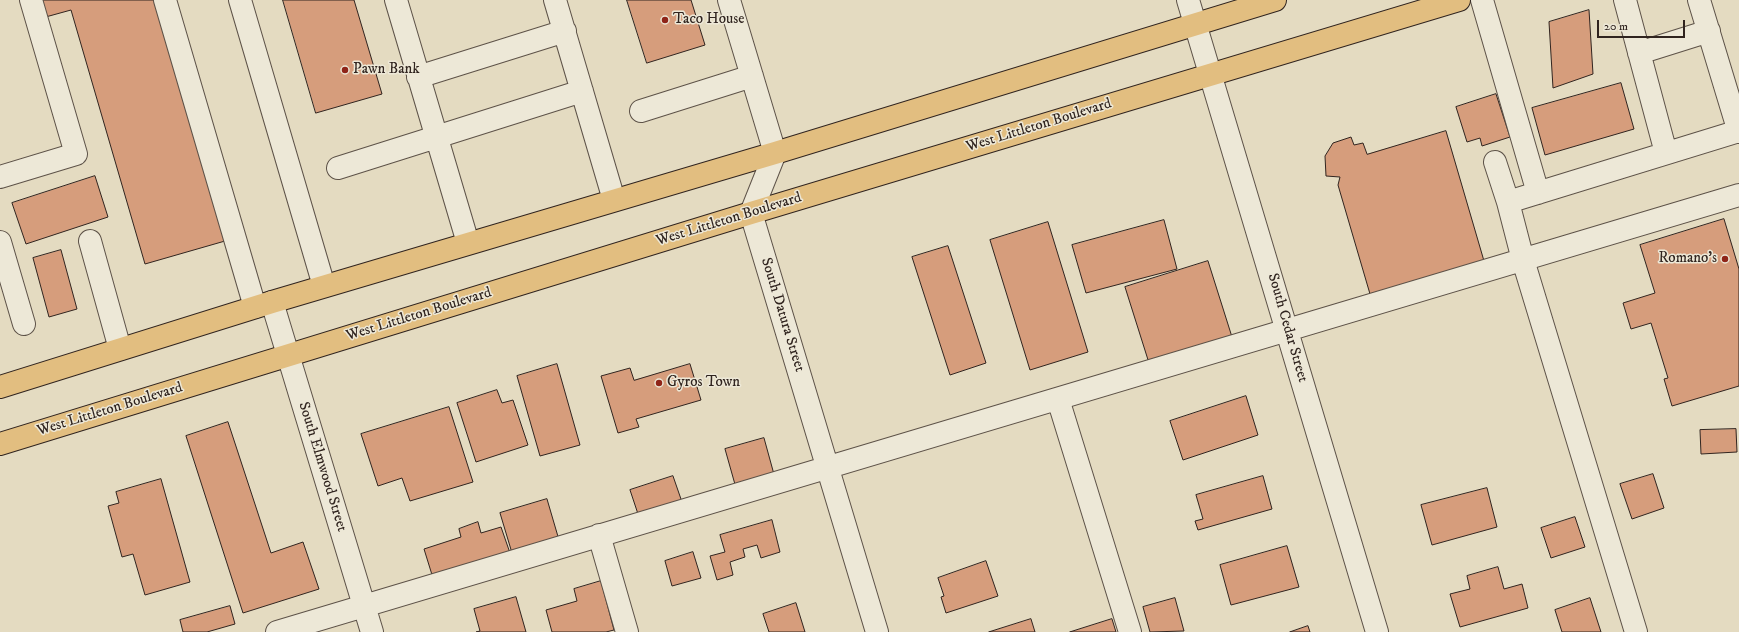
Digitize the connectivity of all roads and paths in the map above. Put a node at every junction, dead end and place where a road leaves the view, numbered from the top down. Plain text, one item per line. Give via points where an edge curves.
1 (32, 0) edge
2 (165, 0) edge
3 (240, 0) edge
4 (396, 0) edge
5 (555, 0) edge
6 (729, 0) edge
7 (1188, 0) edge
8 (1275, 0) edge
9 (1459, 0) edge
10 (1482, 0) edge
11 (1625, 0) edge
12 (1700, 0) edge
13 (1197, 24) junction
14 (564, 31) junction
15 (1709, 31) junction
16 (1639, 53) junction
17 (1212, 73) junction
18 (752, 76) junction
19 (418, 77) junction
20 (582, 91) junction
21 (641, 110) dead end
22 (1739, 131) edge
23 (436, 136) junction
24 (775, 153) junction
25 (1666, 153) junction
26 (1495, 162) dead end
27 (338, 168) dead end
28 (0, 177) edge
29 (1538, 193) junction
30 (1739, 195) edge
31 (614, 200) junction
32 (1508, 202) junction
33 (751, 213) junction
34 (90, 241) dead end
35 (0, 242) edge
36 (468, 244) junction
37 (1523, 260) junction
38 (324, 286) junction
39 (7, 288) edge
40 (263, 305) junction
41 (24, 324) dead end
42 (1288, 331) junction
43 (120, 349) junction
44 (288, 356) junction
45 (0, 386) edge
46 (1058, 399) junction
47 (0, 444) edge
48 (827, 468) junction
49 (599, 535) junction
50 (364, 605) junction
51 (277, 632) edge
52 (372, 632) edge
53 (627, 632) edge
54 (877, 632) edge
55 (1130, 632) edge
56 (1377, 632) edge
57 (1636, 632) edge

1 - 28 street via 76,154
2 - 40 street, South Elmwood Street
3 - 38 street
4 - 19 street
5 - 14 street
6 - 18 street
7 - 13 street, South Cedar Street
8 - 13 main road
9 - 17 main road, West Littleton Boulevard
10 - 29 street
11 - 16 street
12 - 15 street
13 - 17 street, South Cedar Street
13 - 24 main road
14 - 19 street
14 - 20 street
15 - 16 street
15 - 22 street
16 - 25 street
17 - 33 main road, West Littleton Boulevard
17 - 42 street, South Cedar Street
18 - 21 street
18 - 24 street
19 - 23 street
20 - 23 street
20 - 31 street
22 - 25 street
23 - 27 street
23 - 36 street
24 - 31 main road
24 - 33 street
25 - 29 street
26 - 32 street
29 - 32 street
30 - 37 street
31 - 36 main road
32 - 37 street
33 - 44 main road, West Littleton Boulevard
33 - 48 street, South Datura Street
34 - 43 street
35 - 39 street
36 - 38 main road
37 - 42 street
37 - 57 street
38 - 40 main road
39 - 41 street
40 - 43 main road
40 - 44 street, South Elmwood Street
42 - 46 street
42 - 56 street, South Cedar Street
43 - 45 main road
44 - 47 main road, West Littleton Boulevard
44 - 50 street, South Elmwood Street
46 - 48 street
46 - 55 street
48 - 49 street
48 - 54 street, South Datura Street
49 - 50 street
49 - 53 street
50 - 51 street
50 - 52 street, South Elmwood Street

